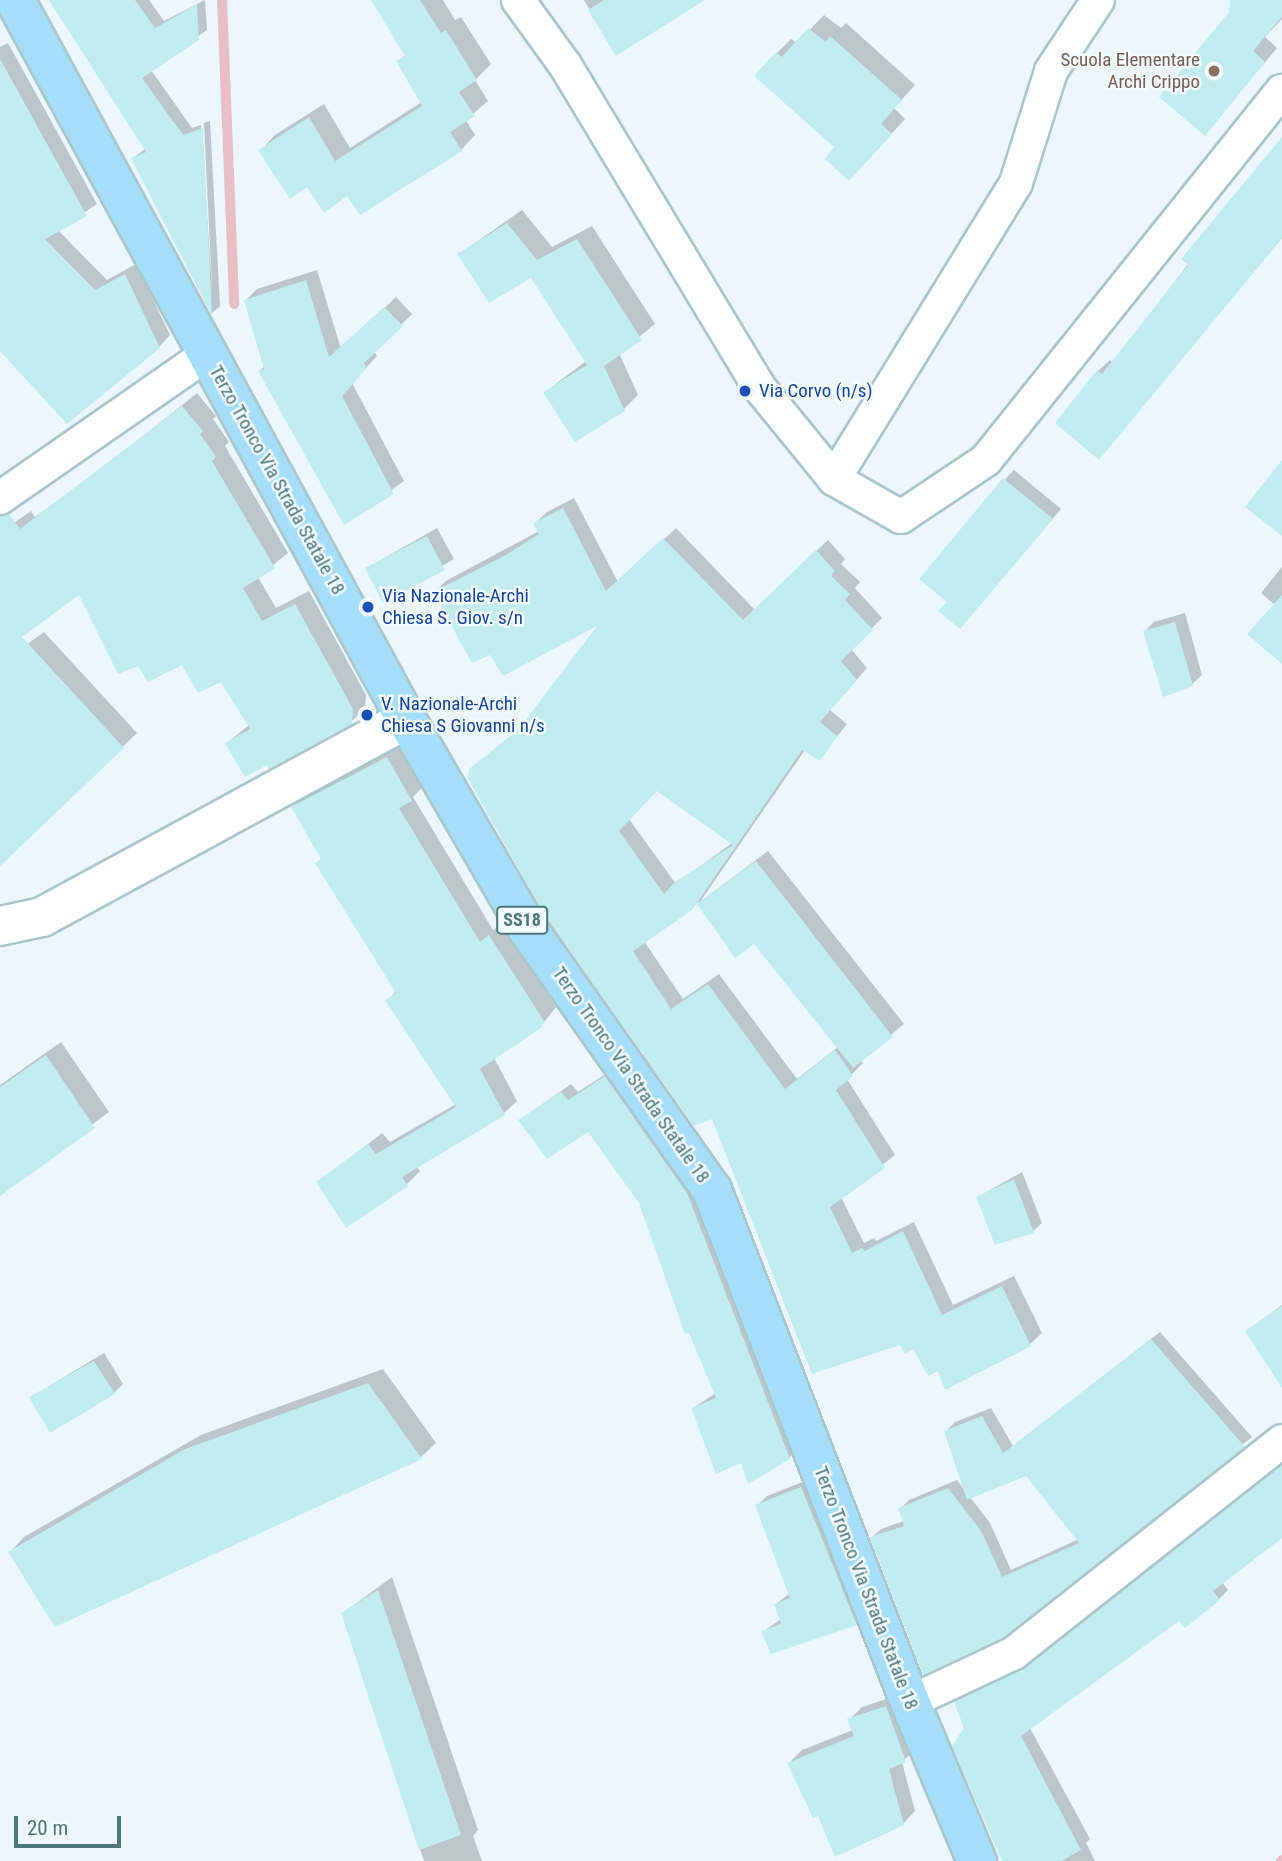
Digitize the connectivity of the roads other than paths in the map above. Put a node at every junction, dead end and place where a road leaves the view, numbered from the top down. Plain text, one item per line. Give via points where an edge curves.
1 (15, 0) edge
2 (518, 0) edge
3 (1098, 0) edge
4 (1282, 91) edge
5 (208, 354) junction
6 (834, 479) junction
7 (0, 498) edge
8 (406, 719) junction
9 (0, 926) edge
10 (1282, 1441) edge
11 (910, 1702) junction
12 (977, 1861) edge

1 - 5 main road, Terzo Tronco Via Strada Statale 18 / SS18
2 - 6 street via 565,65 759,387
3 - 6 street via 1051,71 1016,183
4 - 6 street via 986,460 901,516
5 - 7 street
5 - 8 main road, Terzo Tronco Via Strada Statale 18 / SS18
8 - 9 street via 42,917
8 - 11 main road, Terzo Tronco Via Strada Statale 18 / SS18 via 527,928 712,1191
10 - 11 street via 1014,1653
11 - 12 main road, Terzo Tronco Via Strada Statale 18 / SS18

